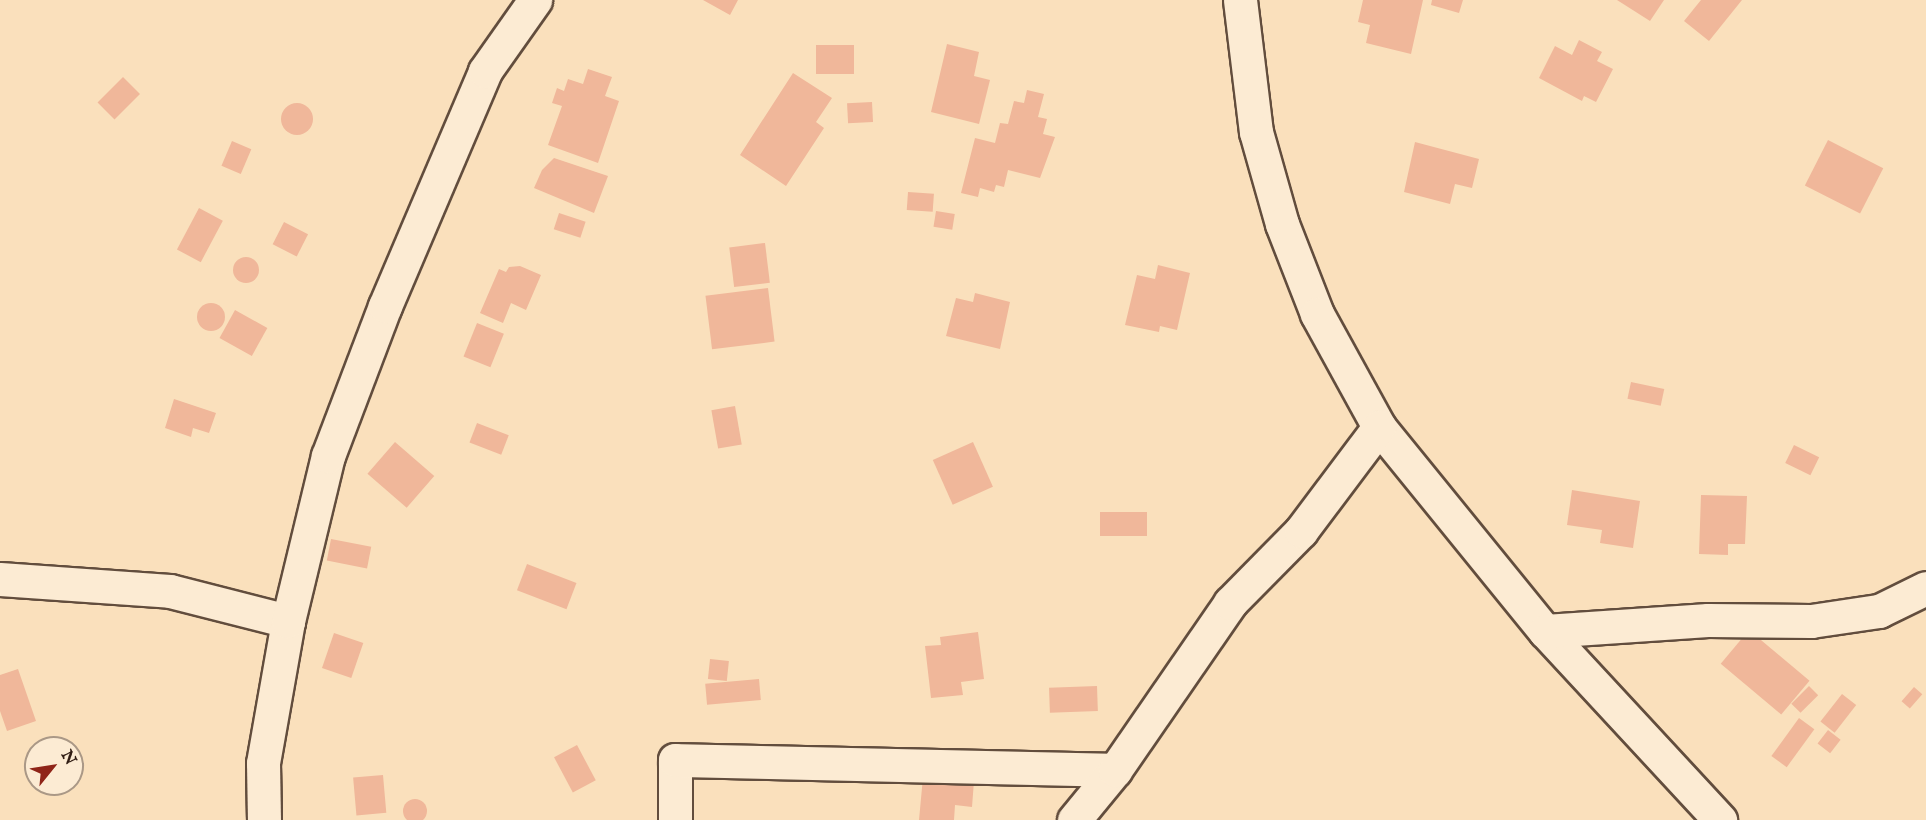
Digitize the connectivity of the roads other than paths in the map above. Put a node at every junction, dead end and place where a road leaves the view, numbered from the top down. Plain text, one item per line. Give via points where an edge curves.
1 (535, 0) edge
2 (1240, 0) edge
3 (1379, 427) junction
4 (0, 579) edge
5 (1926, 588) edge
6 (288, 621) junction
7 (1545, 631) junction
8 (1115, 770) junction
9 (264, 820) edge
10 (675, 820) edge
11 (1074, 820) edge
12 (1720, 820) edge

1 - 6 street via 484,71 385,306 328,456
2 - 3 street via 1256,132 1282,224 1317,314
3 - 7 street
3 - 8 street via 1300,531 1230,603
4 - 6 street via 170,591
5 - 7 street via 1879,611 1811,621 1708,620
6 - 9 street via 263,763
7 - 12 street
8 - 10 street via 675,760
8 - 11 street

